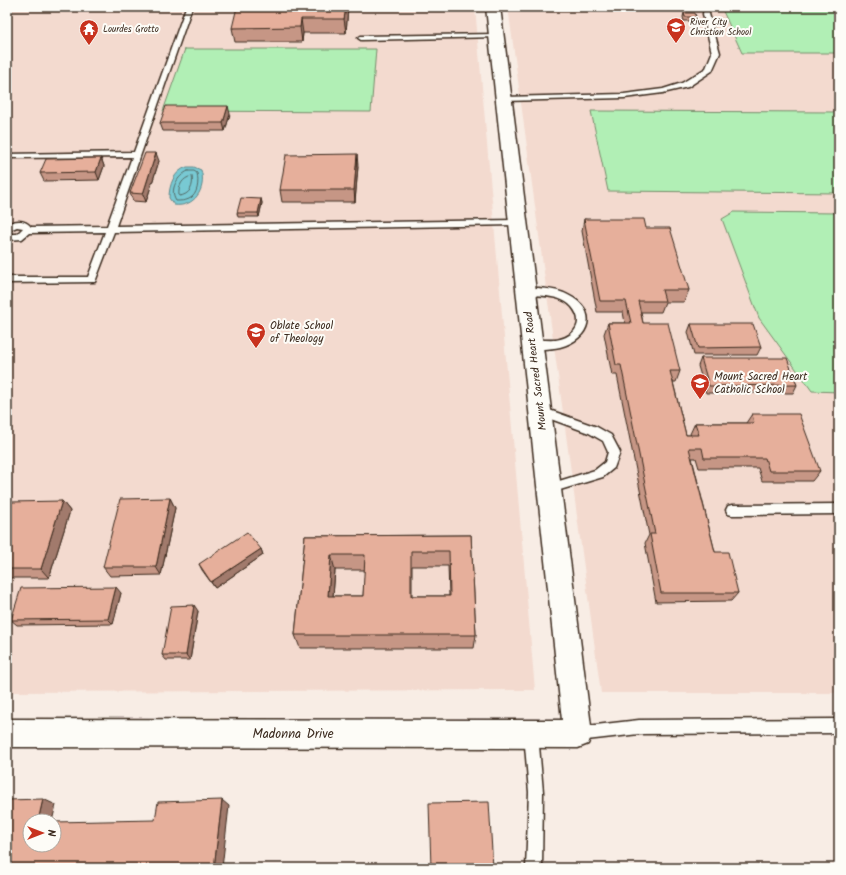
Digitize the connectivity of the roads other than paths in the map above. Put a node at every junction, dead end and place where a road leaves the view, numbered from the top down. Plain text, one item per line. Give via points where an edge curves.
1 (188, 7) edge
2 (493, 7) edge
3 (707, 7) edge
4 (497, 36) junction
5 (361, 38) dead end
6 (504, 99) junction
7 (136, 154) junction
8 (7, 156) edge
9 (518, 223) junction
10 (7, 228) edge
11 (110, 228) junction
12 (27, 230) junction
13 (9, 238) edge
14 (7, 248) edge
15 (8, 281) edge
16 (526, 292) junction
17 (533, 344) junction
18 (540, 411) junction
19 (550, 488) junction
20 (839, 509) edge
21 (732, 510) dead end
22 (839, 726) edge
23 (7, 733) edge
24 (531, 734) junction
25 (578, 734) junction
26 (534, 868) edge

1 - 7 lane
2 - 4 street, Mount Sacred Heart Road
3 - 6 lane via 706,14 716,53 709,69 685,85 663,91 624,96
4 - 5 lane
4 - 6 street, Mount Sacred Heart Road
6 - 9 street, Mount Sacred Heart Road
7 - 8 lane
7 - 11 lane
9 - 11 lane
9 - 16 street, Mount Sacred Heart Road
10 - 12 lane via 22,224
11 - 12 lane
11 - 15 lane via 92,280
12 - 13 lane via 23,235
13 - 14 lane
16 - 17 street, Mount Sacred Heart Road
16 - 17 lane via 557,293 578,307 583,317 582,327 576,336 565,342 551,345
17 - 18 street, Mount Sacred Heart Road
18 - 19 street, Mount Sacred Heart Road
18 - 19 lane via 593,430 607,438 614,452 610,465 599,474
19 - 25 street, Mount Sacred Heart Road
20 - 21 lane
22 - 25 lane via 639,727
23 - 24 street, Madonna Drive
24 - 25 street, Madonna Drive
24 - 26 lane via 536,792

